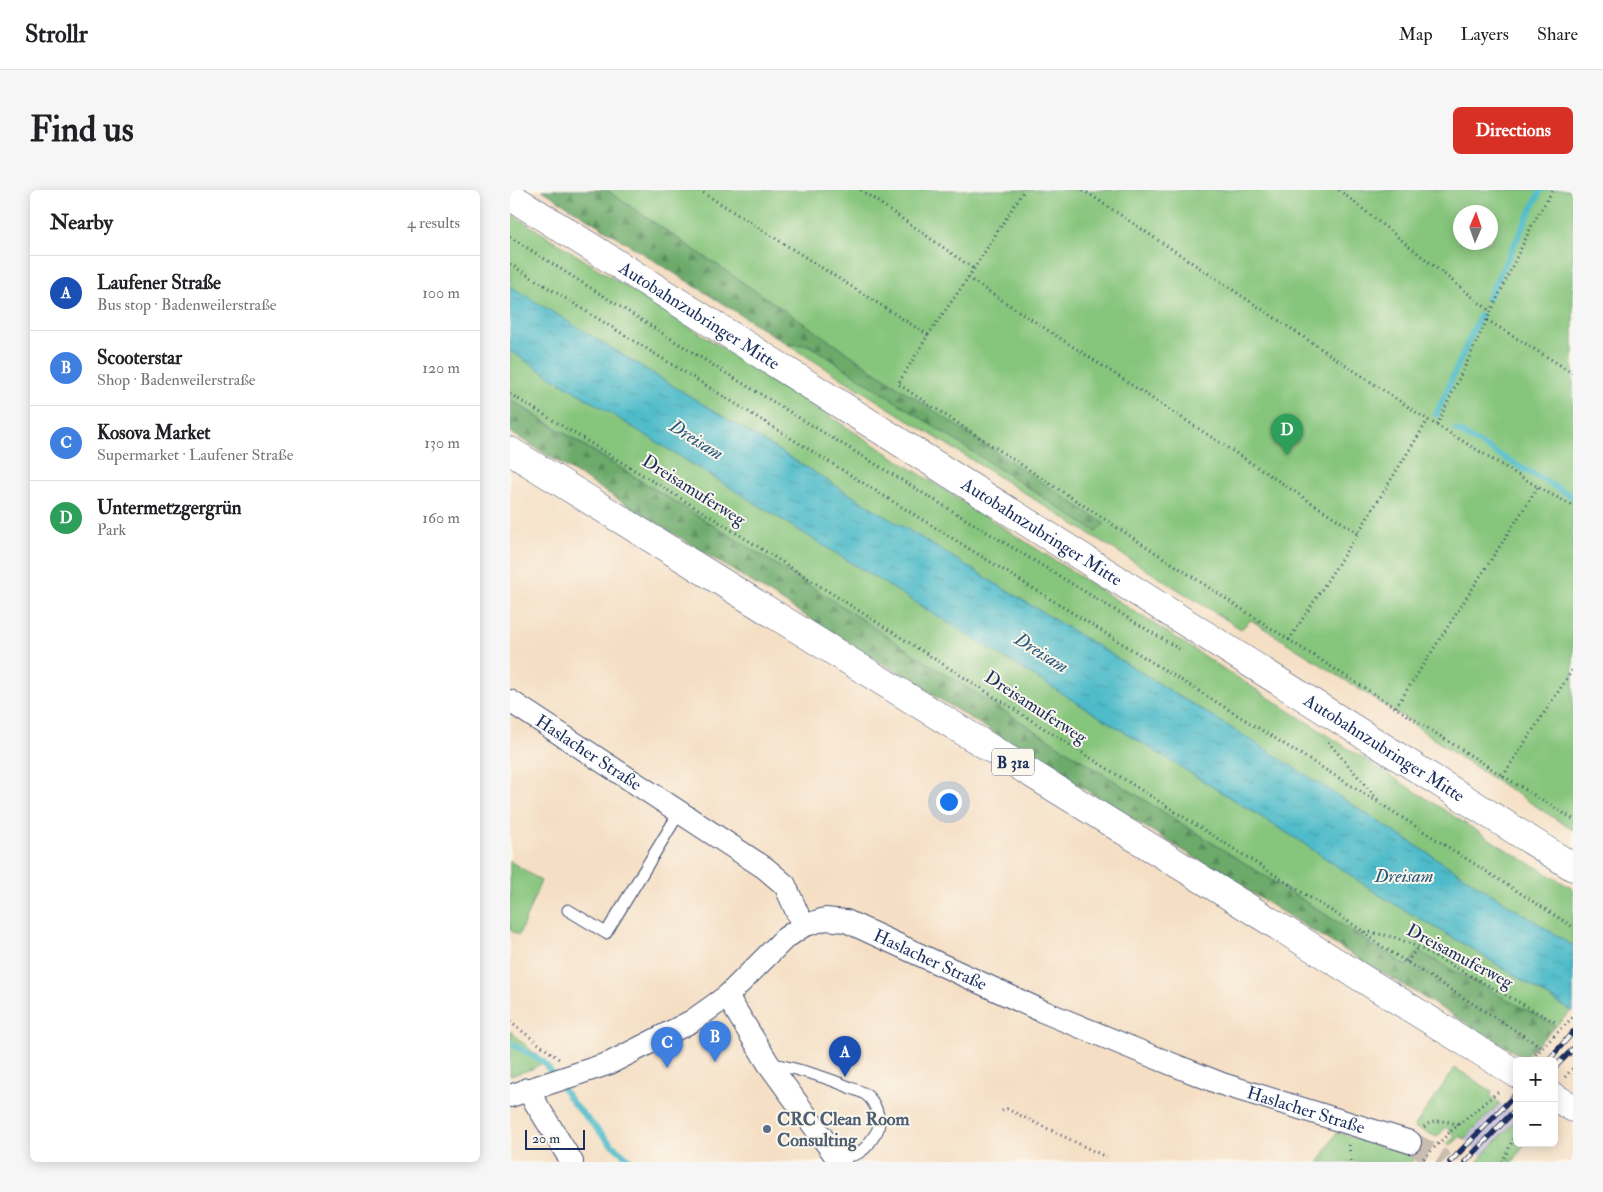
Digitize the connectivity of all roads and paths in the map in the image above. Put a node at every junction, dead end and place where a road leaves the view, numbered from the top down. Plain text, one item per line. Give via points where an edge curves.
1 (699, 190) edge
2 (861, 190) edge
3 (1024, 190) edge
4 (1083, 190) edge
5 (1339, 190) edge
6 (1553, 190) edge
7 (510, 196) edge
8 (510, 237) edge
9 (510, 264) edge
10 (974, 269) junction
11 (968, 278) junction
12 (1490, 311) junction
13 (1487, 320) junction
14 (928, 335) junction
15 (1573, 373) edge
16 (510, 394) edge
17 (1428, 420) junction
18 (1437, 425) junction
19 (510, 451) edge
20 (1538, 487) junction
21 (1573, 506) edge
22 (1358, 533) junction
23 (1289, 640) junction
24 (1187, 654) dead end
25 (1573, 669) edge
26 (510, 701) edge
27 (1396, 707) junction
28 (1323, 736) dead end
29 (1503, 776) junction
30 (1384, 806) junction
31 (679, 813) junction
32 (1573, 819) edge
33 (1573, 867) edge
34 (568, 910) dead end
35 (802, 926) junction
36 (1573, 927) edge
37 (1363, 931) junction
38 (1418, 948) junction
39 (1407, 962) junction
40 (727, 996) junction
41 (1573, 1017) edge
42 (510, 1022) edge
43 (1557, 1023) dead end
44 (1543, 1048) junction
45 (1534, 1057) edge
46 (1513, 1059) edge
47 (768, 1063) junction
48 (1573, 1068) edge
49 (575, 1074) junction
50 (1560, 1086) edge
51 (528, 1089) edge
52 (1493, 1098) dead end
53 (1573, 1108) edge
54 (1002, 1111) dead end
55 (1458, 1125) junction
56 (1415, 1137) joint
57 (1513, 1139) edge
58 (1106, 1157) dead end
59 (839, 1159) edge
60 (572, 1162) edge
61 (1420, 1162) edge
62 (1502, 1162) edge

1 - 14 path
2 - 10 path
3 - 10 path
4 - 17 path
5 - 12 path
6 - 12 path
7 - 33 highway, Autobahnzubringer Mitte
8 - 24 path via 719,369
9 - 30 path
10 - 11 path
11 - 14 path
11 - 22 path
12 - 13 path
13 - 15 path
13 - 18 path
14 - 23 path via 898,384
16 - 37 path, Dreisamuferweg via 716,520
17 - 18 path
17 - 22 path
18 - 20 path
19 - 46 highway, B 31a
20 - 21 path
20 - 27 path
22 - 23 path
23 - 27 path
25 - 29 path
26 - 31 street, Haslacher Straße
27 - 29 path
28 - 30 path
29 - 32 path
30 - 36 path
31 - 34 lane via 606,933
31 - 35 street, Haslacher Straße via 765,868 785,885
35 - 40 street via 784,939
35 - 56 street, Haslacher Straße via 825,919 846,921 1042,1011 1222,1084
37 - 38 path, Dreisamuferweg via 1394,937
37 - 39 path
38 - 39 path
38 - 43 path, Dreisamuferweg
39 - 44 path
40 - 47 street
40 - 49 street via 692,1021 610,1063
41 - 44 path, bridge
42 - 49 path
44 - 45 path
47 - 59 street
47 - 59 lane via 842,1084 865,1094 874,1105 878,1129 870,1142 862,1151
48 - 50 path
49 - 51 street
50 - 53 highway
51 - 60 street
52 - 55 path
54 - 58 path via 1007,1109
55 - 56 path via 1449,1121 1429,1123
55 - 61 path, bridge
57 - 62 path

